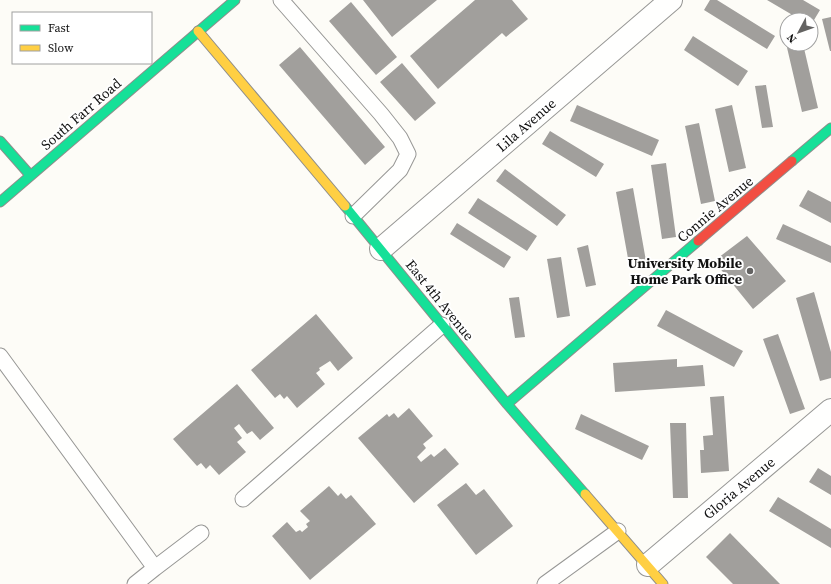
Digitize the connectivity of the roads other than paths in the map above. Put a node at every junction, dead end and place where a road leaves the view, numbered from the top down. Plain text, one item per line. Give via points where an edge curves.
1 (235, 0) edge
2 (281, 0) edge
3 (672, 0) edge
4 (198, 31) junction
5 (831, 128) edge
6 (0, 141) edge
7 (30, 175) junction
8 (0, 202) edge
9 (353, 216) junction
10 (381, 249) junction
11 (442, 325) junction
12 (0, 356) edge
13 (507, 404) junction
14 (831, 410) edge
15 (243, 499) dead end
16 (618, 531) junction
17 (201, 533) dead end
18 (648, 565) junction
19 (155, 568) junction
20 (135, 584) edge
21 (545, 584) edge
22 (664, 584) edge

1 - 4 street, South Farr Road
2 - 9 lane via 400,138 408,154 400,170
3 - 10 street, Lila Avenue
4 - 7 street, South Farr Road
4 - 9 street, East 4th Avenue
5 - 13 street, Connie Avenue
6 - 7 street
7 - 8 street, South Farr Road
9 - 10 street, East 4th Avenue
10 - 11 street, East 4th Avenue
11 - 13 street, East 4th Avenue
11 - 15 lane
12 - 19 lane
13 - 16 street, East 4th Avenue
14 - 18 street, Gloria Avenue
16 - 18 street, East 4th Avenue
16 - 21 lane
17 - 19 lane
18 - 22 street, East 4th Avenue
19 - 20 lane

